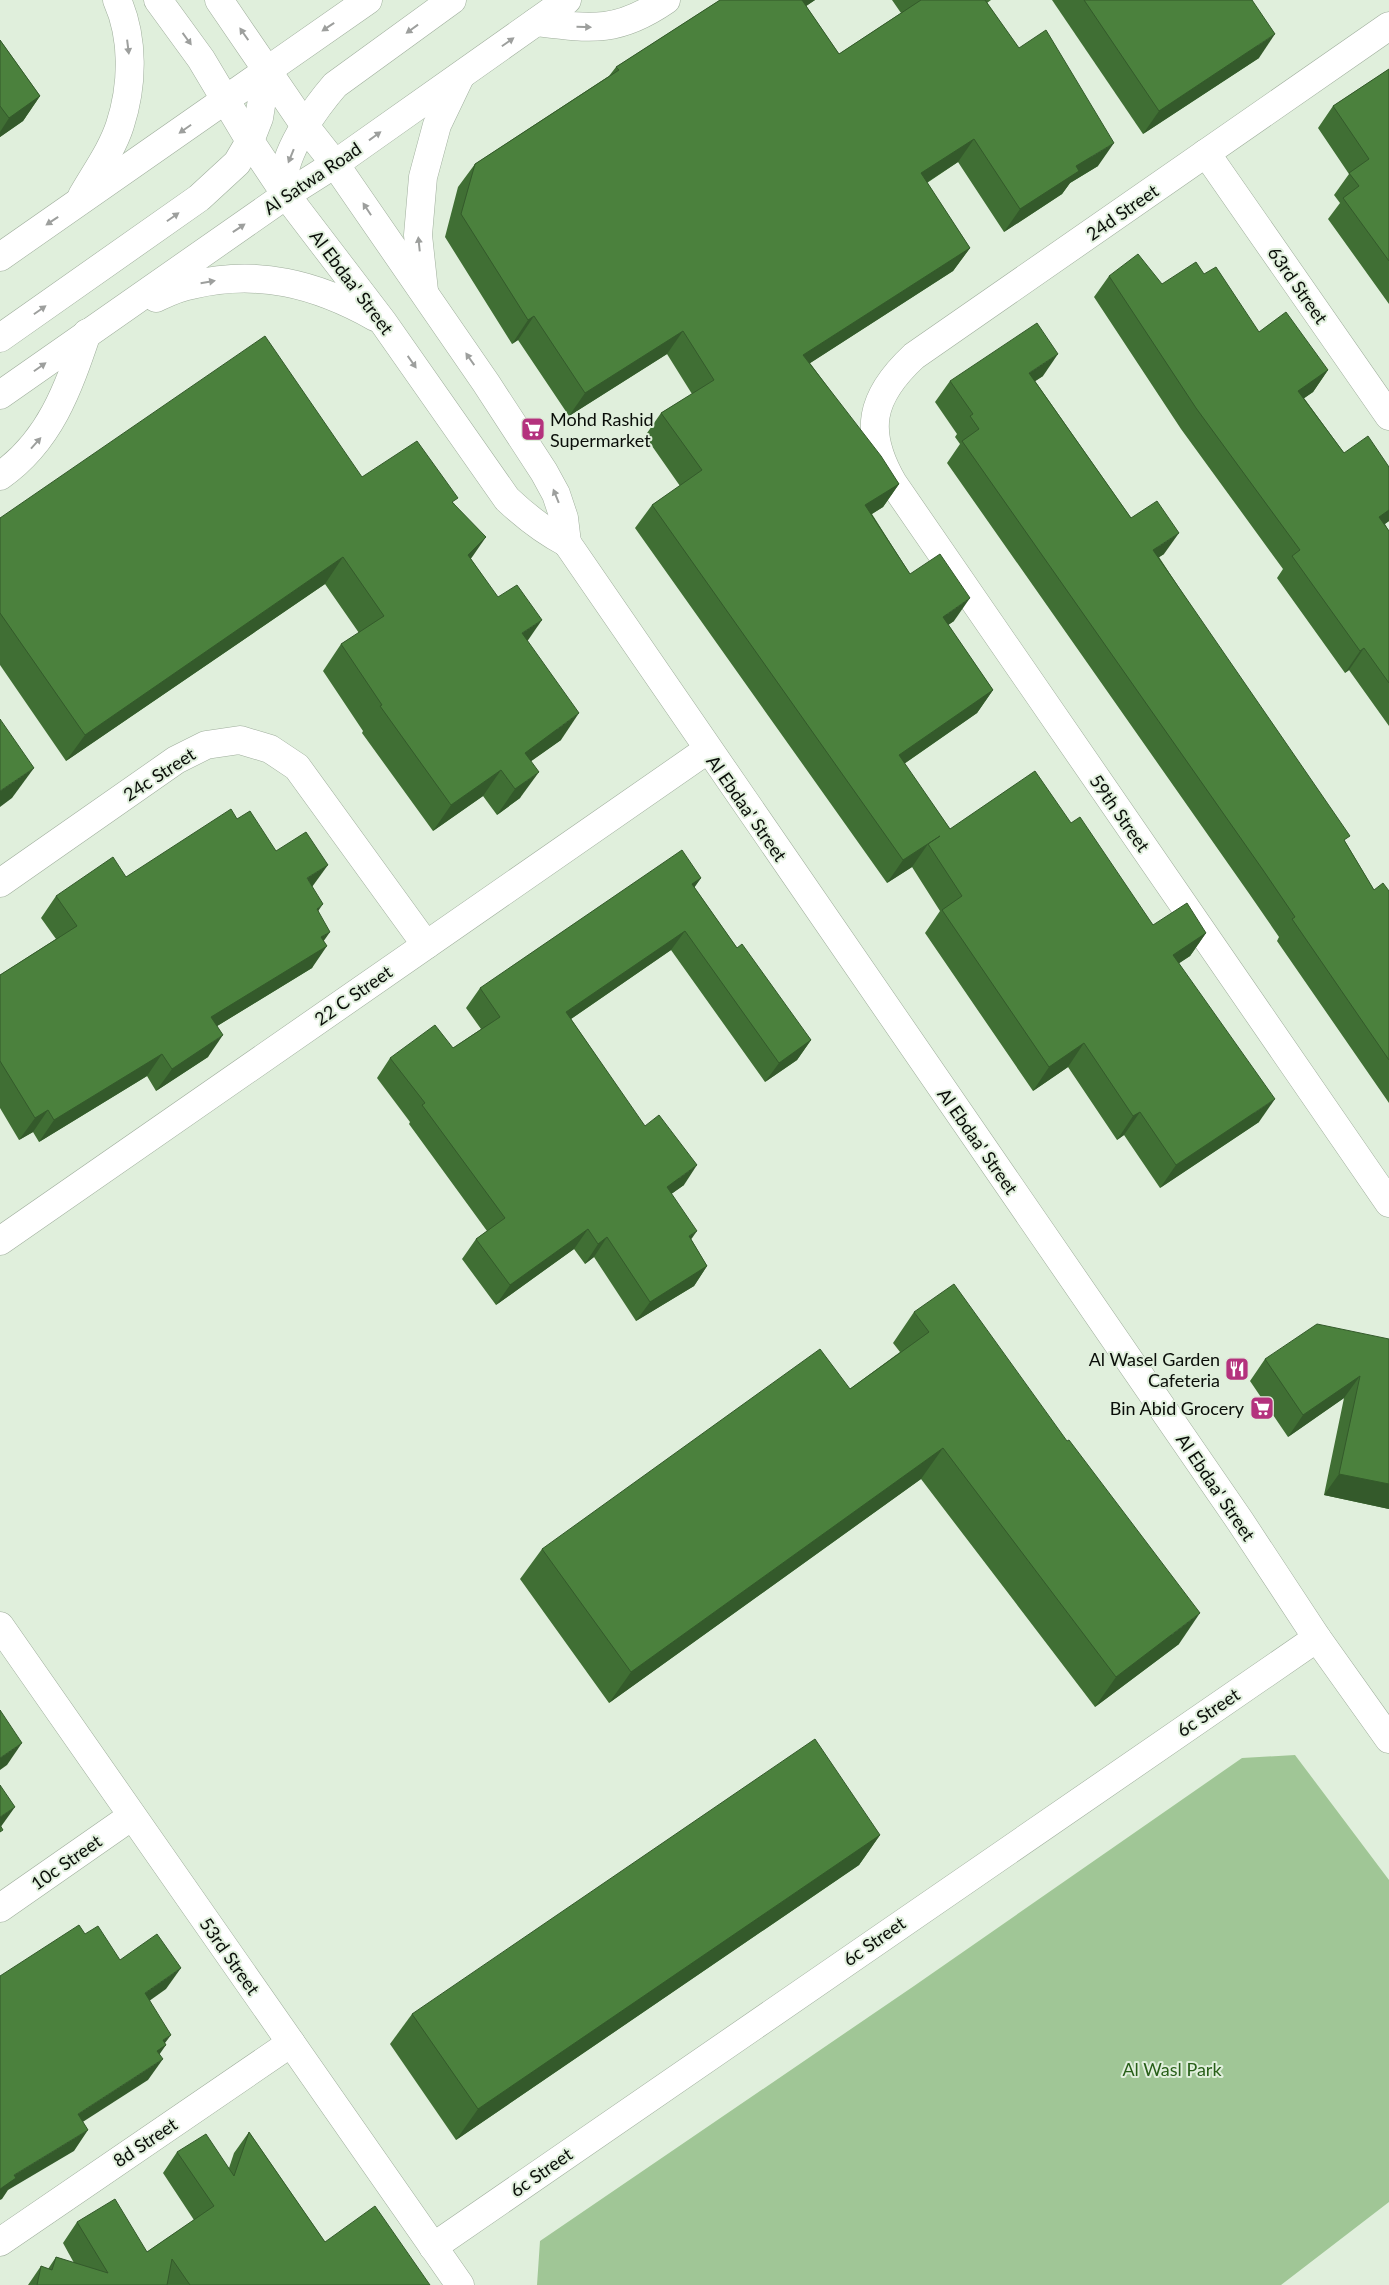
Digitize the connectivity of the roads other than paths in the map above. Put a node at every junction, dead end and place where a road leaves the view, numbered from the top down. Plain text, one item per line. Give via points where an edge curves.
1 (117, 0) edge
2 (158, 0) edge
3 (219, 0) edge
4 (368, 0) edge
5 (452, 0) edge
6 (567, 0) edge
7 (666, 0) edge
8 (536, 22) junction
9 (1389, 26) edge
10 (267, 69) junction
11 (460, 76) junction
12 (225, 101) junction
13 (304, 126) junction
14 (250, 141) junction
15 (1206, 154) junction
16 (335, 164) junction
17 (286, 195) junction
18 (78, 204) junction
19 (3, 252) edge
20 (424, 293) junction
21 (113, 316) junction
22 (384, 322) junction
23 (87, 333) junction
24 (0, 338) edge
25 (0, 394) edge
26 (875, 414) joint
27 (1389, 416) edge
28 (0, 476) edge
29 (566, 543) junction
30 (707, 750) junction
31 (0, 884) edge
32 (426, 944) junction
33 (1389, 1203) edge
34 (0, 1241) edge
35 (0, 1626) edge
36 (1317, 1638) junction
37 (1389, 1739) edge
38 (132, 1816) junction
39 (0, 1908) edge
40 (291, 2043) junction
41 (0, 2242) edge
42 (433, 2247) junction
43 (460, 2285) edge

1 -> 18 street via 130,50 129,88 120,125
2 -> 12 street, Al Ebdaa' Street via 201,59
10 -> 3 street, Al Ebdaa' Street
4 -> 10 street
5 -> 13 street via 335,85
6 - 8 street, Al Satwa Road
8 -> 7 street via 601,27 644,15
11 -> 8 street, Al Satwa Road
9 - 15 street, 24d Street
10 - 12 street
10 - 13 street, Al Ebdaa' Street
10 - 14 street via 259,118
16 -> 11 street, Al Satwa Road
20 -> 11 street via 418,235 423,177 437,124
12 - 14 street, Al Ebdaa' Street
12 -> 18 street
13 - 16 street, Al Ebdaa' Street
13 -> 17 street via 284,176
14 - 17 street, Al Ebdaa' Street
24 -> 14 street via 199,198 237,163
15 - 26 street, 24d Street via 914,356 897,372
15 - 27 street, 63rd Street
16 - 17 street, Al Satwa Road
20 -> 16 street, Al Ebdaa' Street
21 -> 17 street, Al Satwa Road
17 - 22 street, Al Ebdaa' Street
18 -> 19 street
29 -> 20 street, Al Ebdaa' Street via 562,510 544,472
21 -> 22 street via 190,285 230,278 272,280 311,287 349,302
21 - 23 street, Al Satwa Road
22 -> 29 street, Al Ebdaa' Street via 507,499 544,532
25 -> 23 street, Al Satwa Road
28 -> 23 street via 43,436 57,413
26 - 33 street, 59th Street via 875,439 881,462 893,484
29 - 30 street, Al Ebdaa' Street
30 - 32 street, 22 C Street
30 - 36 street, Al Ebdaa' Street via 1156,1399
31 - 32 street, 24c Street via 176,760 206,744 240,740 270,749 297,767
32 - 34 street, 22 C Street
35 - 38 street, 53rd Street
36 - 37 street, Al Ebdaa' Street
36 - 42 street, 6c Street
38 - 39 street, 10c Street
38 - 40 street, 53rd Street
40 - 41 street, 8d Street
40 - 42 street, 53rd Street
42 - 43 street, 53rd Street

